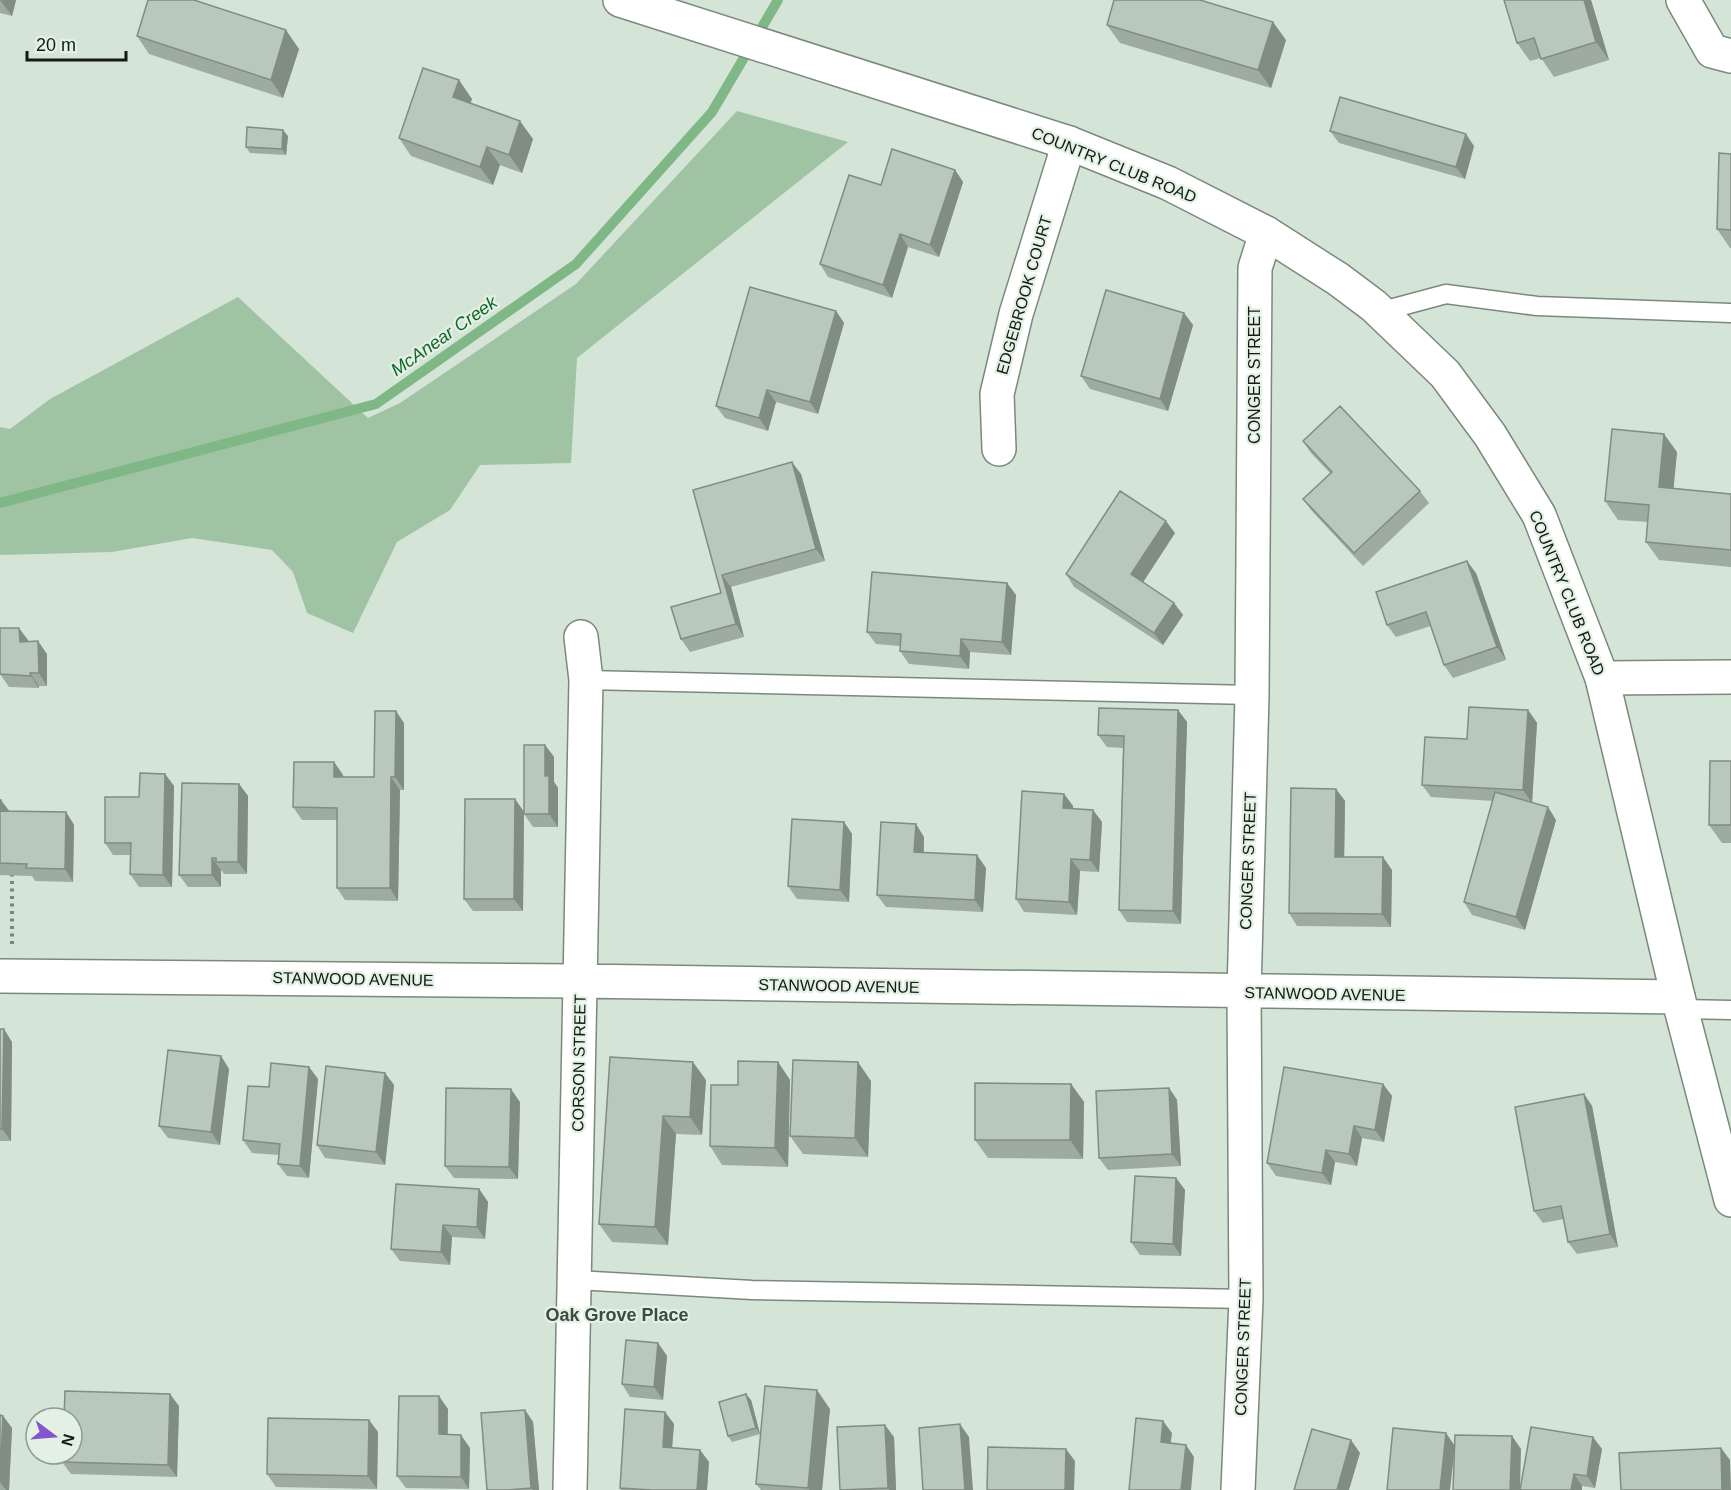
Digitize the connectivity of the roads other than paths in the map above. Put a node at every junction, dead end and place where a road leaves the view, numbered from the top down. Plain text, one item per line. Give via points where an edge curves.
1 (620, 0) edge
2 (1683, 0) edge
3 (1731, 56) edge
4 (1069, 143) junction
5 (1266, 233) junction
6 (1379, 312) junction
7 (1731, 313) edge
8 (999, 449) dead end
9 (581, 637) dead end
10 (1731, 677) edge
11 (1602, 678) junction
12 (586, 680) junction
13 (1252, 695) junction
14 (6, 976) edge
15 (580, 981) junction
16 (1244, 993) junction
17 (1680, 1003) junction
18 (1731, 1010) edge
19 (1731, 1200) edge
20 (576, 1280) junction
21 (1246, 1299) junction
22 (570, 1490) edge
23 (1238, 1490) edge

1 - 4 street, COUNTRY CLUB ROAD
2 - 3 street via 1712,51
4 - 5 street, COUNTRY CLUB ROAD via 1168,183
4 - 8 street, EDGEBROOK COURT via 1016,314 997,394
5 - 6 street, COUNTRY CLUB ROAD via 1338,279
5 - 13 street, CONGER STREET via 1255,268
6 - 7 lane via 1446,294 1537,306
6 - 11 street, COUNTRY CLUB ROAD via 1445,374 1490,435 1539,515
9 - 12 street, CORSON STREET
10 - 11 street
11 - 17 street, COUNTRY CLUB ROAD
12 - 13 lane
12 - 15 street, CORSON STREET
13 - 16 street, CONGER STREET
14 - 15 street, STANWOOD AVENUE
15 - 16 street, STANWOOD AVENUE
15 - 20 street, CORSON STREET
16 - 17 street, STANWOOD AVENUE
16 - 21 street, CONGER STREET
17 - 18 lane
17 - 19 street, COUNTRY CLUB ROAD
20 - 21 lane via 752,1290
20 - 22 street, CORSON STREET
21 - 23 street, CONGER STREET

